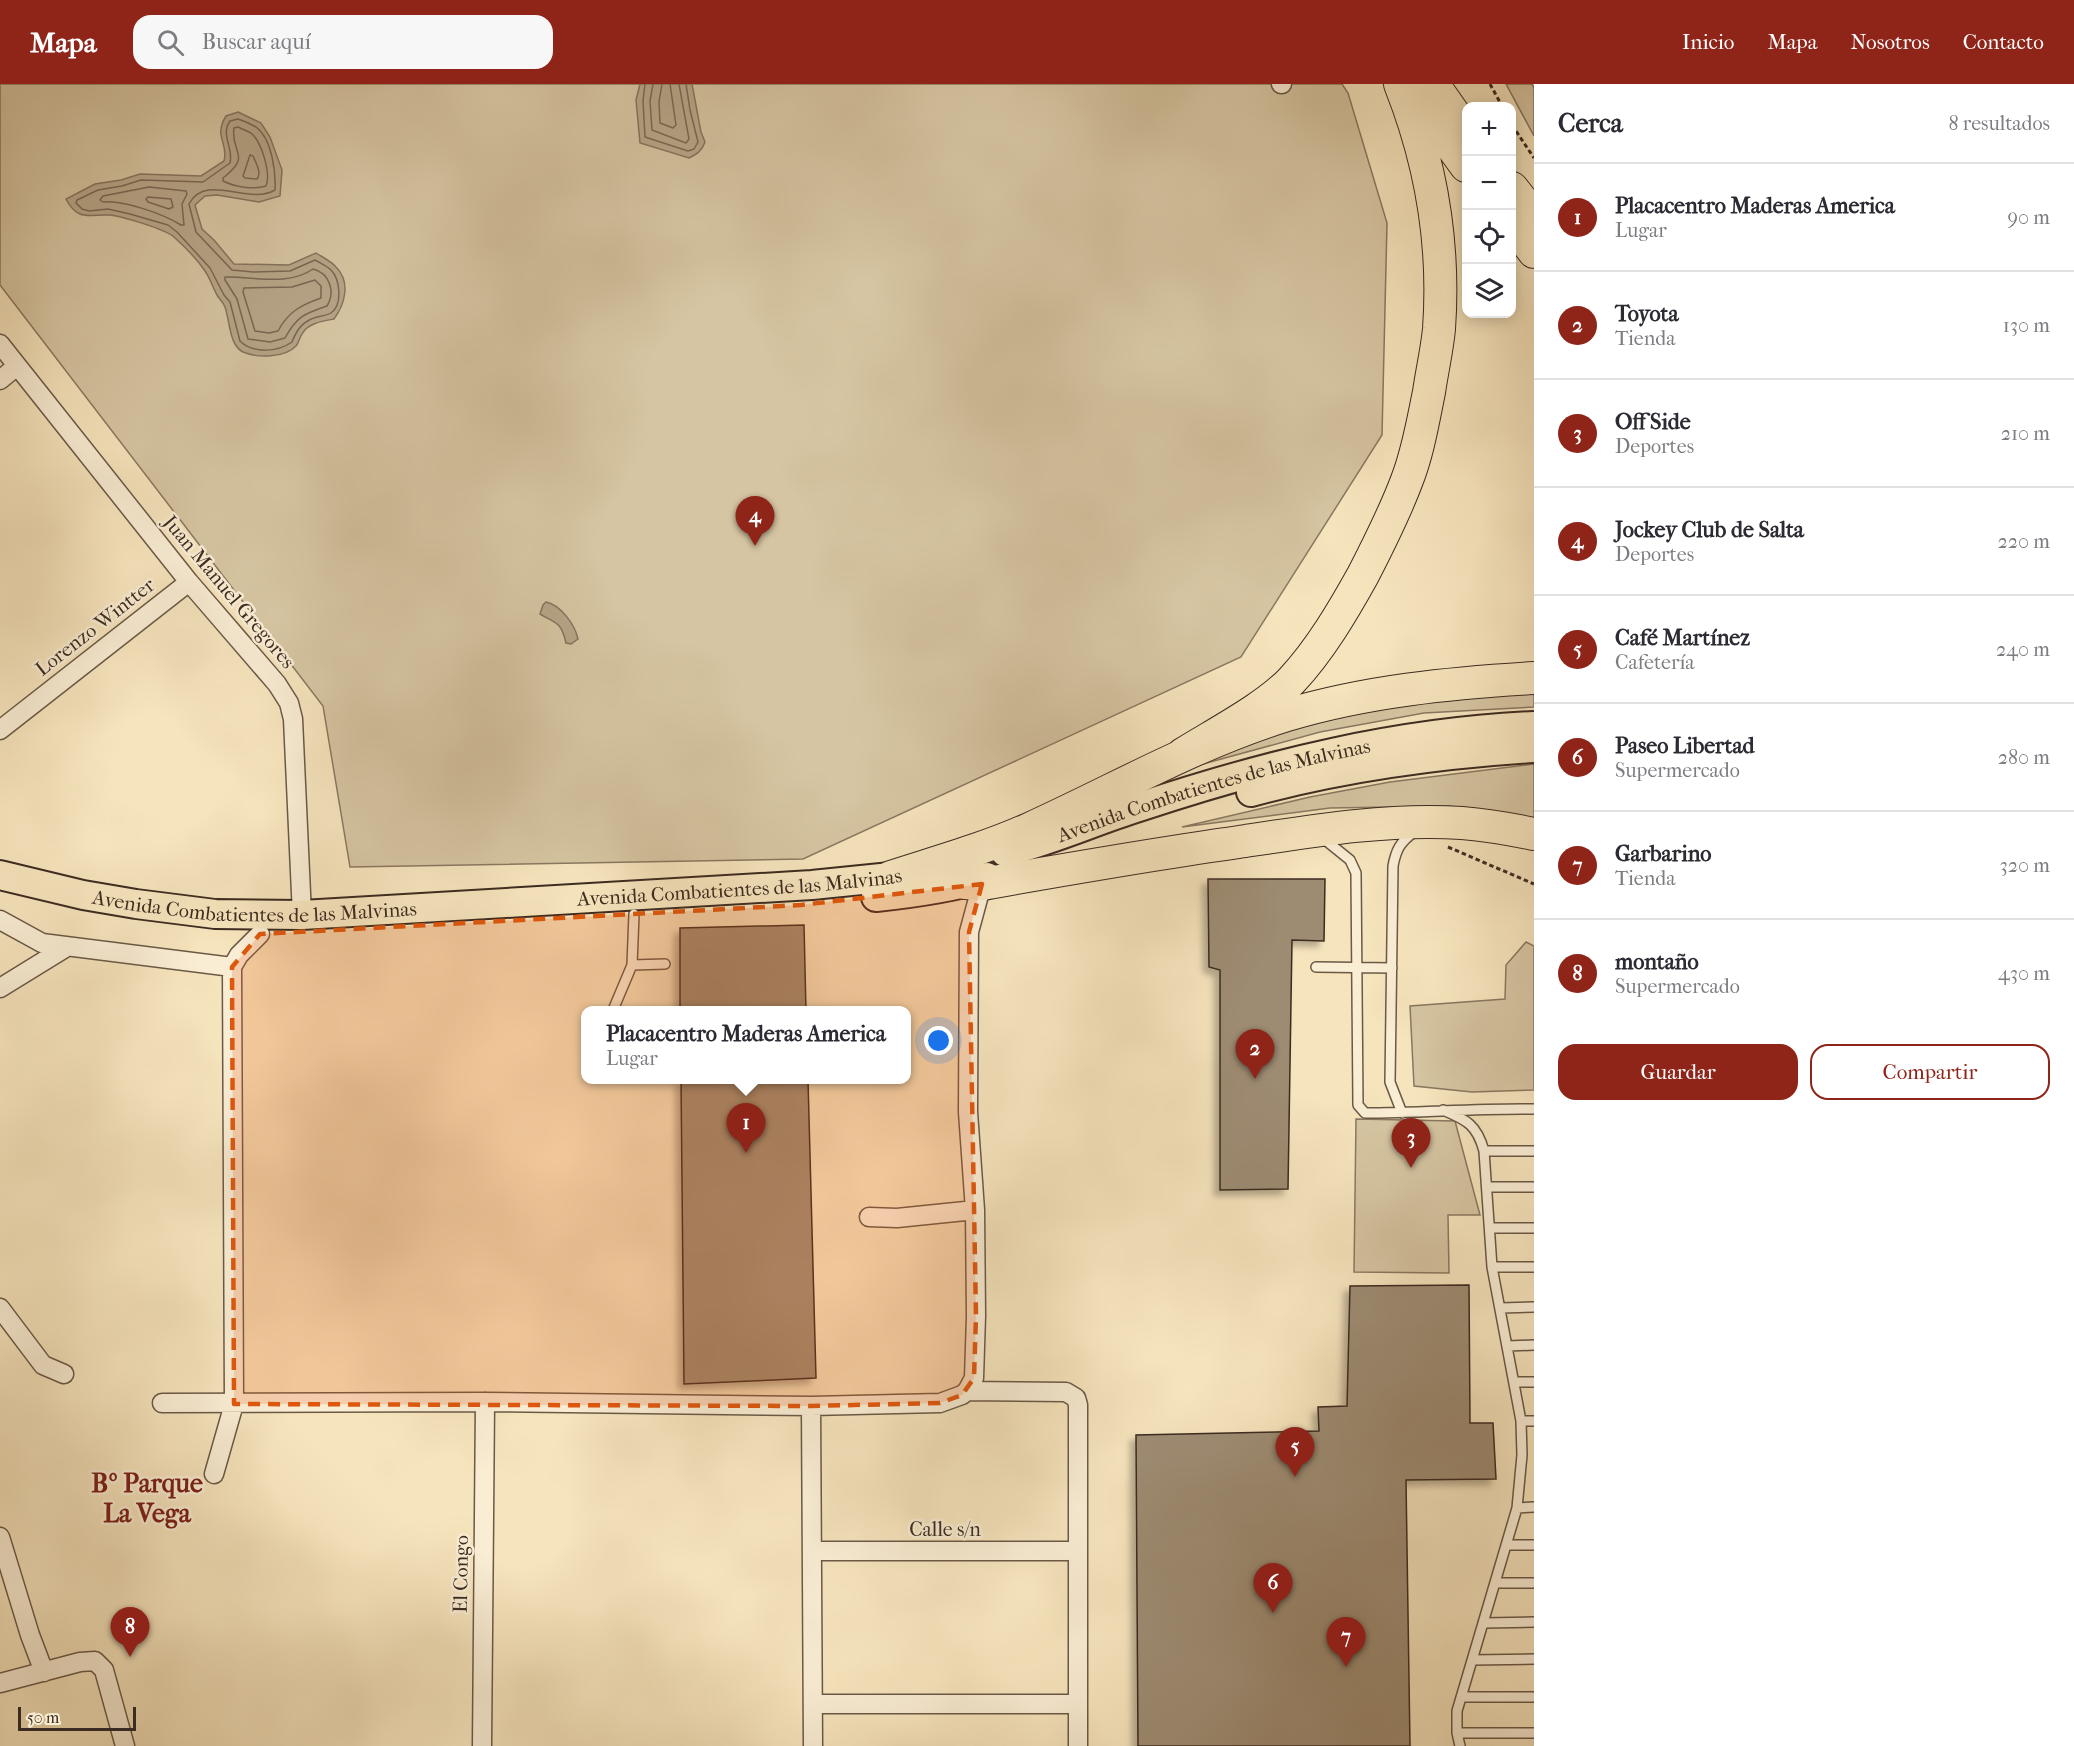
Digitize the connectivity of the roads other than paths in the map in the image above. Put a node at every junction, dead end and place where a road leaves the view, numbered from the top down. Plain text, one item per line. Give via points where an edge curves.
1 (1400, 84) edge
2 (1407, 84) edge
3 (1433, 84) edge
4 (1462, 124) edge
5 (1462, 160) edge
6 (1516, 193) edge
7 (1534, 216) edge
8 (1516, 229) edge
9 (1534, 252) edge
10 (0, 344) edge
11 (17, 366) junction
12 (0, 380) edge
13 (189, 582) junction
14 (1534, 678) edge
15 (1534, 726) edge
16 (0, 730) edge
17 (1534, 748) edge
18 (1183, 754) junction
19 (1312, 831) junction
20 (1435, 833) junction
21 (1534, 834) edge
22 (0, 875) edge
23 (891, 877) junction
24 (974, 884) junction
25 (0, 895) edge
26 (634, 914) junction
27 (302, 915) junction
28 (0, 920) edge
29 (260, 934) junction
30 (65, 948) junction
31 (632, 964) junction
32 (665, 964) dead end
33 (232, 967) junction
34 (1316, 967) dead end
35 (1356, 967) junction
36 (1392, 968) junction
37 (0, 988) edge
38 (615, 1006) edge
39 (1534, 1109) edge
40 (1443, 1110) junction
41 (1402, 1113) junction
42 (1484, 1151) junction
43 (1534, 1151) edge
44 (1487, 1187) junction
45 (1534, 1188) edge
46 (975, 1210) junction
47 (869, 1217) dead end
48 (1534, 1227) edge
49 (1490, 1228) junction
50 (1492, 1267) junction
51 (1534, 1267) edge
52 (1534, 1307) edge
53 (0, 1308) edge
54 (1501, 1308) junction
55 (1534, 1345) edge
56 (1508, 1346) junction
57 (64, 1374) dead end
58 (1515, 1382) junction
59 (1534, 1382) edge
60 (967, 1391) junction
61 (485, 1402) junction
62 (162, 1404) dead end
63 (234, 1404) junction
64 (811, 1406) junction
65 (1521, 1421) junction
66 (1534, 1421) edge
67 (1522, 1455) junction
68 (1534, 1455) edge
69 (214, 1474) dead end
70 (1534, 1507) edge
71 (1517, 1508) junction
72 (0, 1537) edge
73 (1507, 1545) junction
74 (1534, 1545) edge
75 (812, 1551) junction
76 (1078, 1551) junction
77 (1495, 1583) junction
78 (1534, 1583) edge
79 (1534, 1622) edge
80 (1484, 1623) junction
81 (1534, 1659) edge
82 (1472, 1660) junction
83 (44, 1672) junction
84 (0, 1683) edge
85 (1461, 1697) junction
86 (1534, 1697) edge
87 (813, 1704) junction
88 (1078, 1704) junction
89 (1457, 1733) junction
90 (1534, 1733) edge
91 (125, 1746) edge
92 (482, 1746) edge
93 (813, 1746) edge
94 (1078, 1746) edge
95 (1460, 1746) edge

1 - 18 highway via 1423,155 1438,229 1439,264 1437,340 1408,478 1369,564 1310,658 1280,691
2 - 5 highway
3 - 4 highway
6 - 7 highway
8 - 9 highway
10 - 11 street, Juan Manuel Gregores
11 - 12 street
11 - 13 street, Juan Manuel Gregores
13 - 16 street, Lorenzo Wintter
13 - 27 street, Juan Manuel Gregores via 289,703 293,719
14 - 18 highway via 1428,688 1326,704
15 - 23 main road, Avenida Combatientes de las Malvinas via 1439,733 1302,758 1137,807 1012,850
17 - 24 main road, Avenida Combatientes de las Malvinas via 1452,755 1315,776 1179,814
18 - 23 highway via 1026,830
19 - 20 highway
19 - 24 highway
19 - 35 lane via 1346,855 1356,873
20 - 21 highway via 1462,823
20 - 36 lane via 1402,841 1396,849
22 - 27 main road, Avenida Combatientes de las Malvinas via 147,905 215,914
23 - 27 main road, Avenida Combatientes de las Malvinas
24 - 26 main road, Avenida Combatientes de las Malvinas via 801,905
24 - 46 street via 969,932 968,1112
25 - 29 main road, Avenida Combatientes de las Malvinas via 101,918
26 - 29 main road, Avenida Combatientes de las Malvinas
26 - 31 lane
28 - 30 street via 42,943
29 - 33 street
30 - 33 street
30 - 37 street
31 - 32 lane
31 - 38 lane
33 - 63 street
34 - 35 lane
35 - 36 lane
35 - 41 lane via 1358,1105 1365,1113
36 - 41 lane via 1390,1082
39 - 40 lane
40 - 41 lane
40 - 42 lane via 1470,1124 1480,1134
42 - 43 lane
42 - 44 lane
44 - 45 lane
44 - 49 lane
46 - 47 street
46 - 60 street via 974,1378
48 - 49 lane
49 - 50 lane
50 - 51 lane
50 - 54 lane
52 - 54 lane
53 - 57 street via 43,1365
54 - 56 lane
55 - 56 lane
56 - 58 lane
58 - 59 lane
58 - 65 lane
60 - 64 street via 940,1403
60 - 76 street via 1066,1392 1076,1398
61 - 63 street
61 - 64 street
61 - 92 street, El Congo
62 - 63 street
63 - 69 street
64 - 75 street
65 - 66 lane
65 - 67 lane
67 - 68 lane
67 - 71 lane
70 - 71 lane
71 - 73 lane
72 - 83 street
73 - 74 lane
73 - 77 lane
75 - 76 street, Calle s/n
75 - 87 street
76 - 88 street
77 - 78 lane
77 - 80 lane
79 - 80 lane
80 - 82 lane
81 - 82 lane
82 - 85 lane
83 - 84 street
83 - 91 street via 95,1661 104,1671
85 - 86 lane
85 - 89 lane
87 - 88 street
87 - 93 street
88 - 94 street
89 - 90 lane
89 - 95 lane

